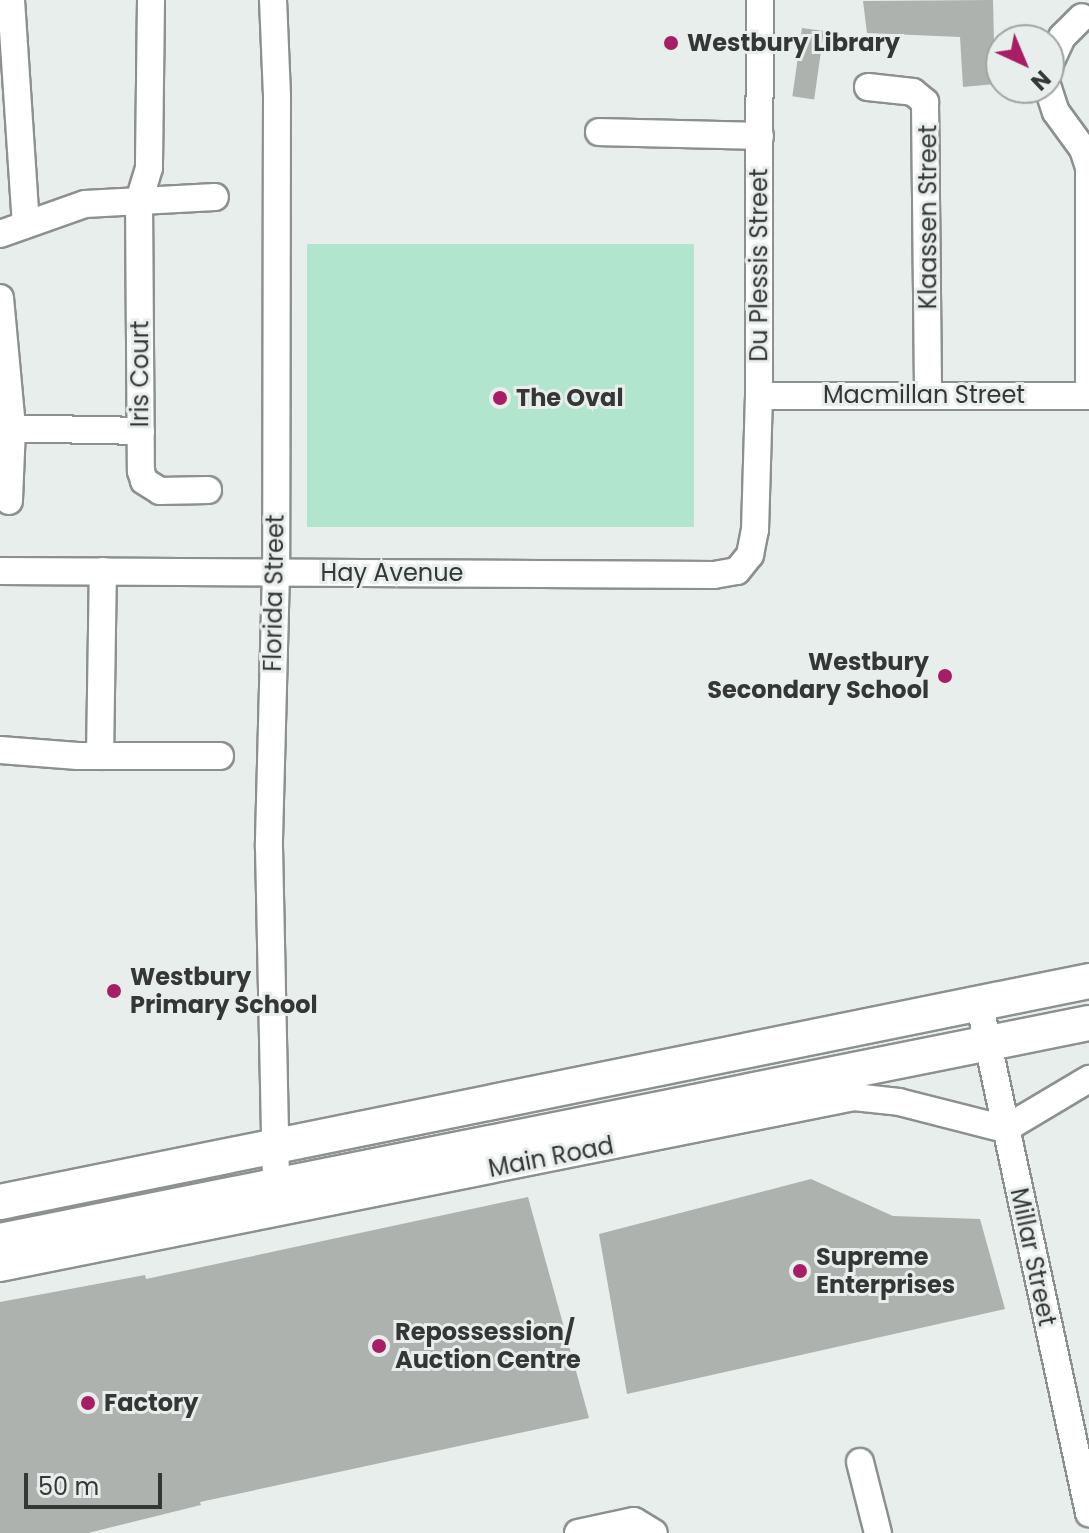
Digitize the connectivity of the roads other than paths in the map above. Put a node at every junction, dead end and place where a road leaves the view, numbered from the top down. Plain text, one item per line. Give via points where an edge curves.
1 (11, 0) edge
2 (151, 0) edge
3 (273, 0) edge
4 (760, 0) edge
5 (1082, 17) dead end
6 (1065, 34) edge
7 (868, 87) dead end
8 (1053, 104) edge
9 (599, 132) dead end
10 (760, 136) junction
11 (215, 197) dead end
12 (139, 200) junction
13 (26, 224) junction
14 (0, 234) edge
15 (0, 298) edge
16 (928, 393) junction
17 (759, 396) junction
18 (1089, 396) edge
19 (6, 428) edge
20 (141, 431) junction
21 (208, 490) dead end
22 (9, 501) dead end
23 (755, 530) joint
24 (0, 571) edge
25 (103, 571) junction
26 (276, 572) junction
27 (0, 750) edge
28 (100, 756) junction
29 (220, 756) dead end
30 (1089, 981) edge
31 (979, 1002) junction
32 (1089, 1023) edge
33 (988, 1042) junction
34 (1089, 1079) edge
35 (1005, 1129) junction
36 (274, 1148) junction
37 (276, 1186) junction
38 (0, 1202) edge
39 (0, 1241) edge
40 (0, 1268) edge
41 (860, 1462) dead end
42 (1089, 1513) edge
43 (652, 1531) edge
44 (578, 1533) edge
45 (878, 1533) edge

1 - 13 street
2 - 12 street, Iris Court via 149,168
3 - 26 street, Florida Street
4 - 10 street, Du Plessis Street
5 - 6 street
7 - 16 street, Klaassen Street via 913,92 925,102
8 - 18 street via 1089,167
9 - 10 street
10 - 17 street, Du Plessis Street
11 - 12 street
12 - 13 street via 85,204
12 - 20 street, Iris Court
13 - 14 street
15 - 19 street
16 - 17 street, Macmillan Street
16 - 18 street, Macmillan Street
17 - 23 street, Du Plessis Street
19 - 20 street
19 - 22 street
20 - 21 street, Iris Court via 144,481 160,491
23 - 26 street, Hay Avenue via 745,564 727,575
24 - 25 street, Hay Avenue
25 - 26 street, Hay Avenue
25 - 28 street
26 - 36 street, Florida Street via 269,831
27 - 28 street
28 - 29 street
30 - 31 main road
31 - 33 street, Millar Street
31 - 36 main road
32 - 33 main road, Main Road
33 - 35 street, Millar Street
33 - 37 main road, Main Road
34 - 35 street
35 - 40 street, Main Road via 899,1102 854,1097
35 - 42 street, Millar Street
36 - 37 street, Florida Street
36 - 38 main road
37 - 39 main road, Main Road
41 - 45 street
43 - 44 street via 634,1521

